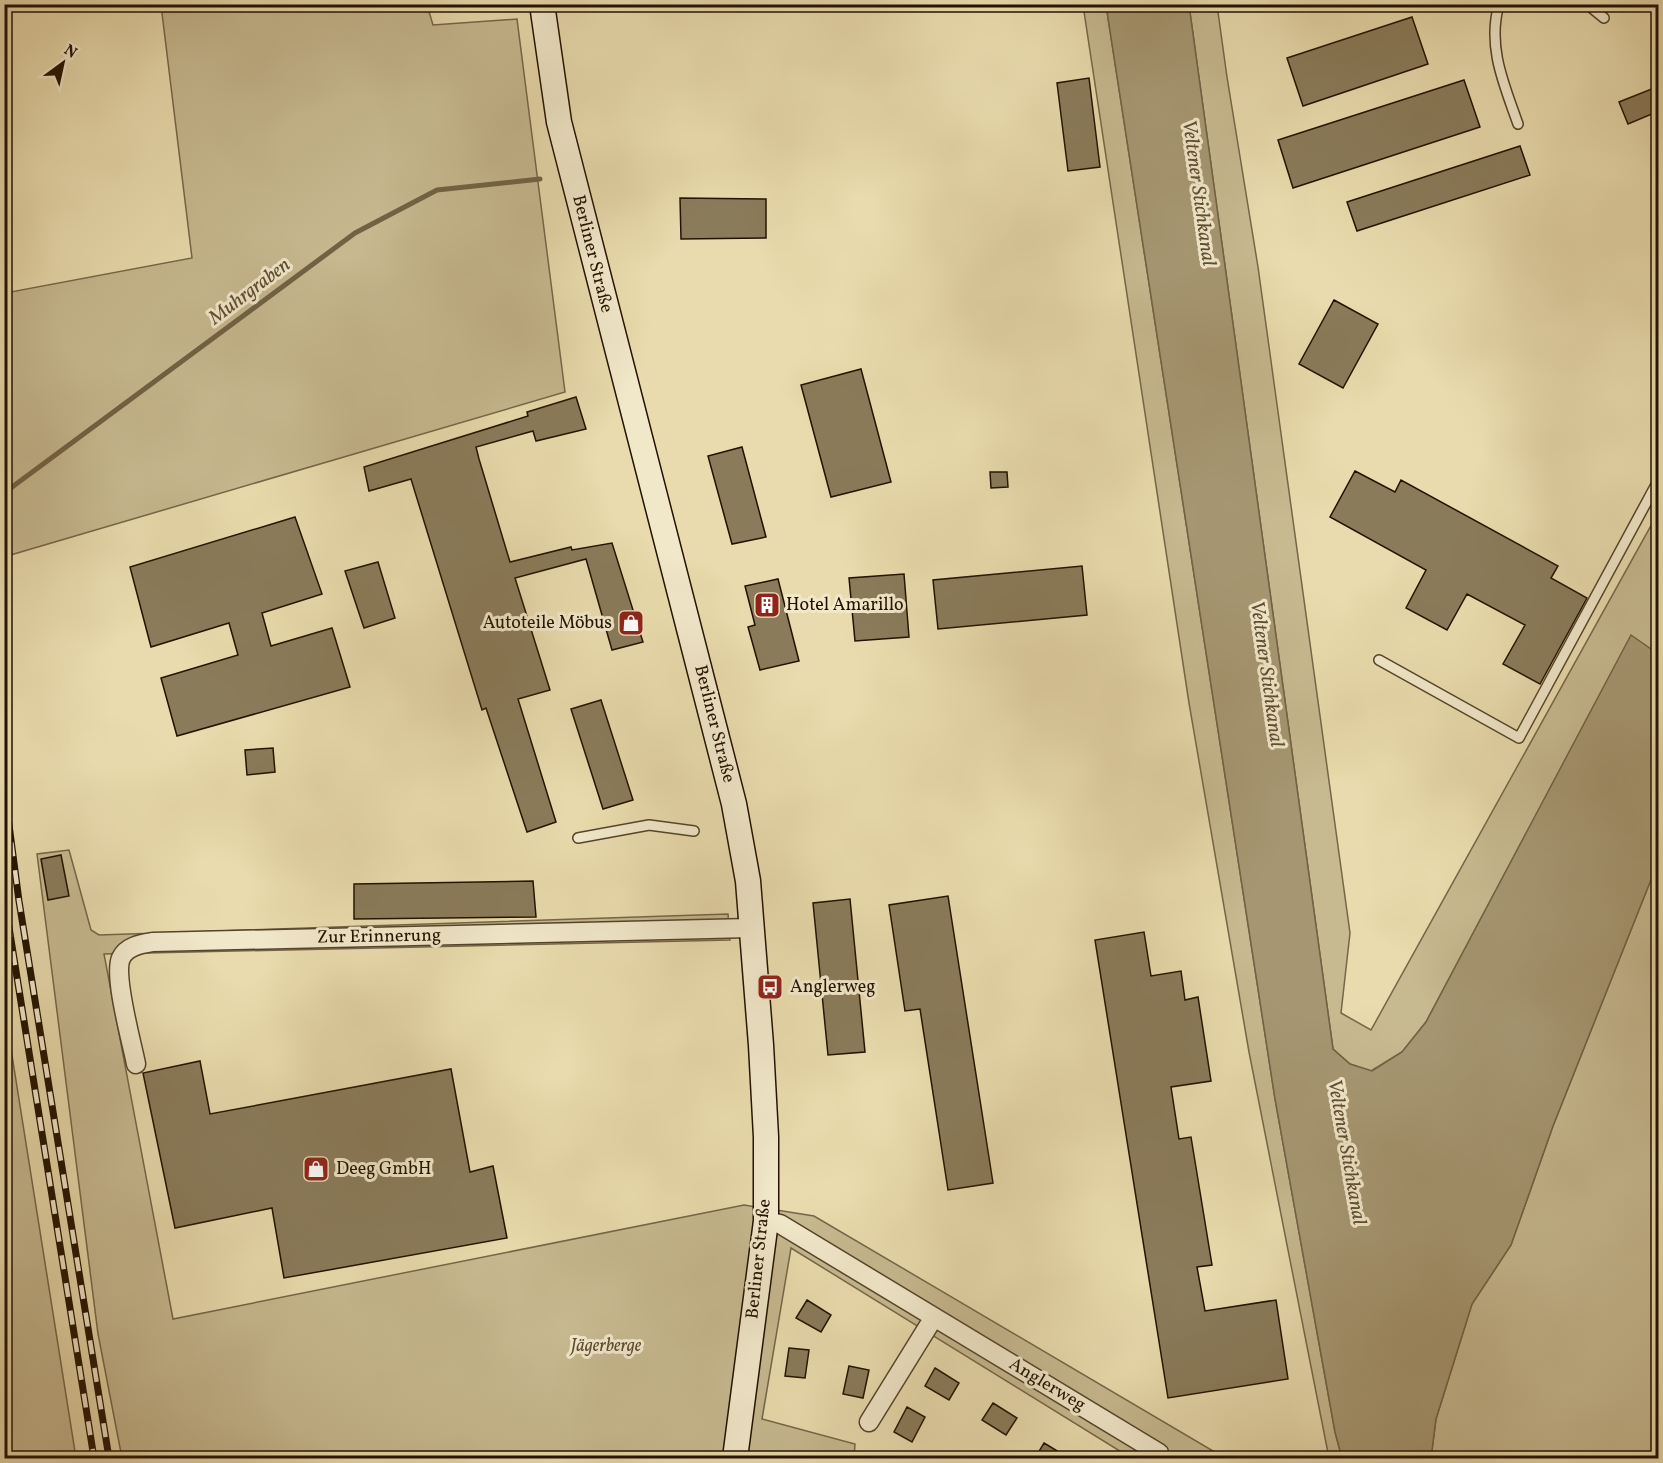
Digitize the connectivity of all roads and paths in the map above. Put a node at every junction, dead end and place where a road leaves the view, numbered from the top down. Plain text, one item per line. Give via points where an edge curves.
1 (542, 4) edge
2 (1498, 4) edge
3 (1587, 4) edge
4 (1604, 18) dead end
5 (1518, 124) dead end
6 (1659, 481) edge
7 (1379, 660) dead end
8 (694, 831) dead end
9 (578, 838) dead end
10 (750, 928) junction
11 (136, 1064) dead end
12 (766, 1221) junction
13 (934, 1317) junction
14 (869, 1422) dead end
15 (1159, 1453) dead end
16 (735, 1458) edge

1 - 10 main road, Berliner Straße via 558,122 734,804 748,881
2 - 5 lane via 1496,61
3 - 4 lane
6 - 7 lane via 1519,738
8 - 9 lane via 649,825
10 - 11 street, Zur Erinnerung via 153,942 133,946 121,958 118,976
10 - 12 main road, Berliner Straße via 761,1045
12 - 13 street, Anglerweg via 780,1224
12 - 16 main road, Berliner Straße
13 - 14 street
13 - 15 street, Anglerweg

